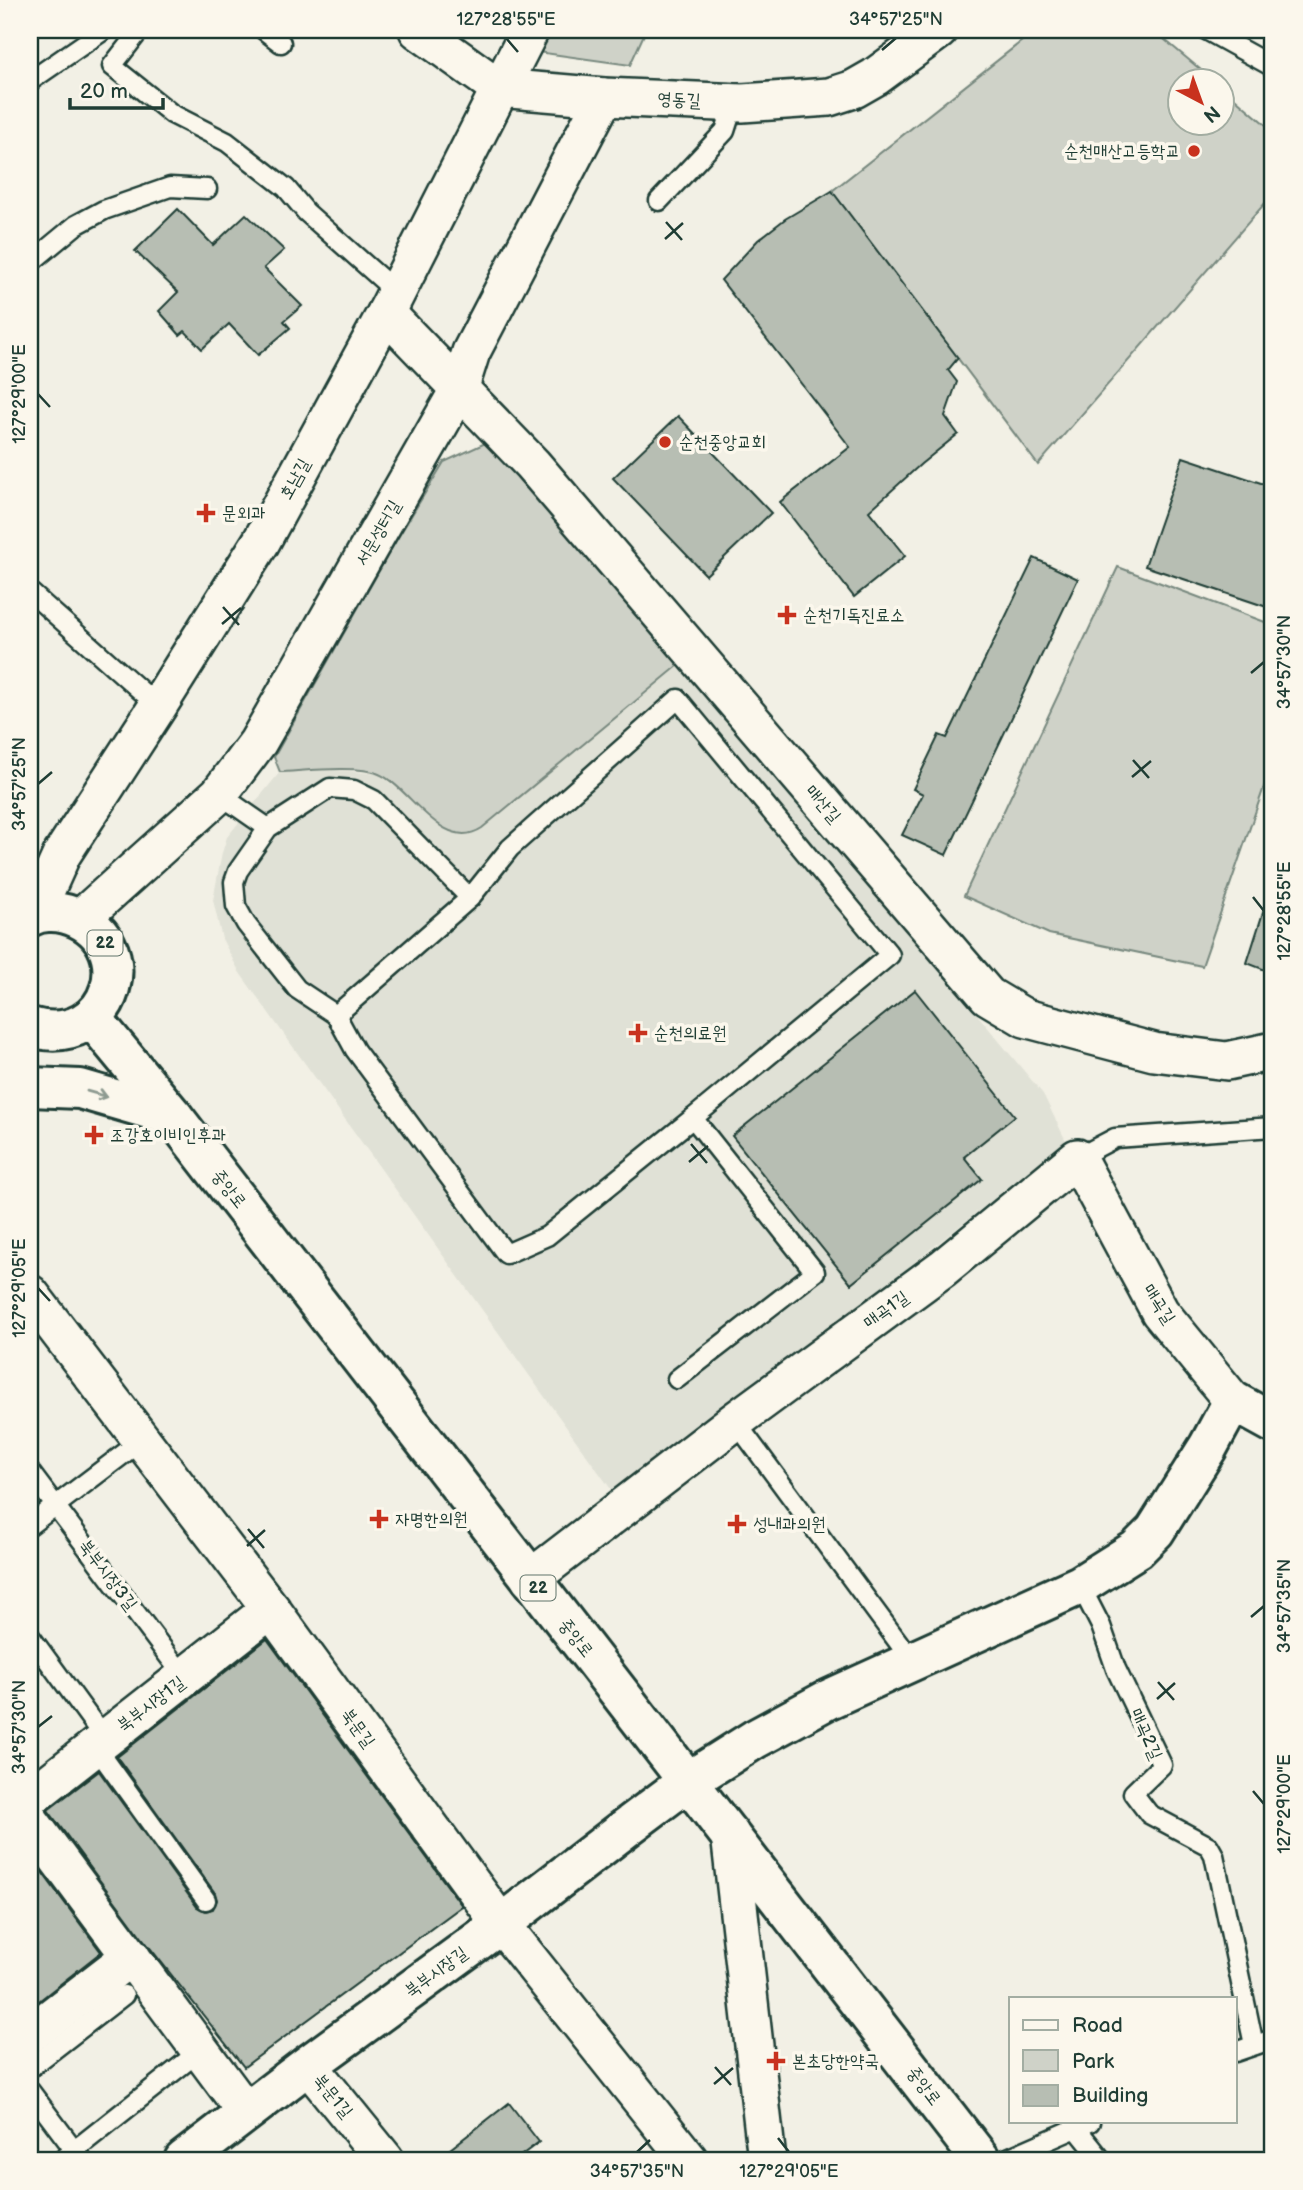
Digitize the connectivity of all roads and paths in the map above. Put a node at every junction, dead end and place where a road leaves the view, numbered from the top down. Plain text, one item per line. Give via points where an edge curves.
1 (104, 30) edge
2 (140, 30) edge
3 (264, 30) edge
4 (418, 30) edge
5 (530, 30) edge
6 (939, 30) edge
7 (1206, 30) edge
8 (281, 43) dead end
9 (1273, 66) edge
10 (30, 81) edge
11 (499, 88) junction
12 (604, 97) junction
13 (734, 103) junction
14 (207, 189) dead end
15 (659, 201) dead end
16 (30, 263) edge
17 (391, 302) junction
18 (459, 390) junction
19 (30, 592) edge
20 (158, 706) junction
21 (219, 794) junction
22 (268, 828) junction
23 (470, 898) junction
24 (32, 916) edge
25 (81, 918) junction
26 (336, 1015) junction
27 (92, 1018) junction
28 (30, 1027) edge
29 (1273, 1051) edge
30 (30, 1087) edge
31 (173, 1116) junction
32 (694, 1118) junction
33 (1273, 1127) edge
34 (1077, 1158) junction
35 (30, 1294) edge
36 (677, 1379) dead end
37 (1233, 1401) junction
38 (735, 1421) junction
39 (1273, 1423) edge
40 (142, 1440) junction
41 (30, 1472) edge
42 (56, 1507) junction
43 (30, 1525) edge
44 (530, 1579) junction
45 (1080, 1585) junction
46 (271, 1609) junction
47 (30, 1636) edge
48 (913, 1662) junction
49 (185, 1678) junction
50 (100, 1743) junction
51 (687, 1782) junction
52 (30, 1798) edge
53 (30, 1821) edge
54 (730, 1834) junction
55 (206, 1900) dead end
56 (501, 1924) junction
57 (131, 1956) junction
58 (124, 1995) dead end
59 (30, 2034) edge
60 (1273, 2039) edge
61 (1254, 2045) junction
62 (201, 2050) junction
63 (1236, 2052) edge
64 (308, 2065) junction
65 (30, 2068) edge
66 (30, 2091) edge
67 (246, 2112) junction
68 (1083, 2125) edge
69 (73, 2157) edge
70 (184, 2160) edge
71 (385, 2160) edge
72 (689, 2160) edge
73 (767, 2160) edge
74 (981, 2160) edge
75 (1003, 2160) edge
76 (1102, 2160) edge

1 - 10 lane
2 - 17 lane via 111,66 172,114 227,142 286,188
3 - 8 lane
4 - 11 street
5 - 11 street, 호남길
6 - 13 street, 영동길 via 854,89 828,97
7 - 9 lane
11 - 12 street, 영동길
11 - 17 street, 호남길
12 - 13 street, 영동길
12 - 18 street, 서문성터길 via 471,352
13 - 15 lane via 725,131
14 - 16 lane via 170,187 104,210 76,225
17 - 18 street, 매산길 via 420,346
17 - 20 street, 호남길 via 261,542
18 - 21 street, 서문성터길 via 258,743
18 - 29 street, 매산길 via 532,464 988,996 1025,1018 1154,1052 1227,1061
19 - 20 lane
20 - 24 street, 호남길 via 62,854
21 - 22 lane
21 - 25 street, 서문성터길
22 - 23 lane via 331,788 354,790 374,800
22 - 26 lane via 238,871 236,906 297,989
23 - 26 lane
23 - 32 lane via 510,848 678,699 890,955
24 - 25 main road, 22 via 59,912
25 - 27 main road, 22 via 99,933 111,954 113,977 106,1000
26 - 32 lane via 355,1050 506,1254 547,1236
27 - 28 main road via 71,1029 48,1032
27 - 31 main road, 중앙로 / 22
30 -> 31 main road via 80,1089
31 - 44 main road, 중앙로 / 22
32 - 36 lane via 815,1272
33 - 34 lane, 매곡1길 via 1115,1138
34 - 37 street, 매곡길 via 1160,1311
34 - 38 street, 매곡1길 via 943,1268
35 - 40 street, 북문길
37 - 39 main road, 매곡길
37 - 45 main road via 1155,1531 1138,1549
38 - 44 street, 매곡1길
38 - 48 lane
40 - 42 lane
40 - 46 street, 북문길
41 - 42 lane, 북부시장3길
42 - 43 lane
42 - 49 lane, 북부시장3길
44 - 51 main road, 중앙로 / 22
45 - 48 main road
45 - 61 lane, 매곡2길 via 1162,1765 1133,1793 1149,1814 1209,1846 1214,1855
46 - 49 street, 북부시장1길
46 - 56 street, 북문길
47 - 50 lane
48 - 51 main road via 827,1700
49 - 50 street, 북부시장1길
50 - 52 street, 북부시장1길
50 - 55 lane
51 - 54 main road, 중앙로 / 22
51 - 56 main road, 북부시장길
53 - 57 street
54 - 73 street
54 - 74 main road, 중앙로 / 22
56 - 64 main road, 북부시장길
56 - 72 street, 북문길
57 - 59 street
57 - 62 street
58 - 65 lane
60 - 61 lane
61 - 63 lane
62 - 67 street
62 - 69 lane
64 - 67 main road, 북부시장길
64 - 71 street, 북문1길
66 - 69 lane
67 - 70 main road, 북부시장길
68 - 75 lane
68 - 76 lane

